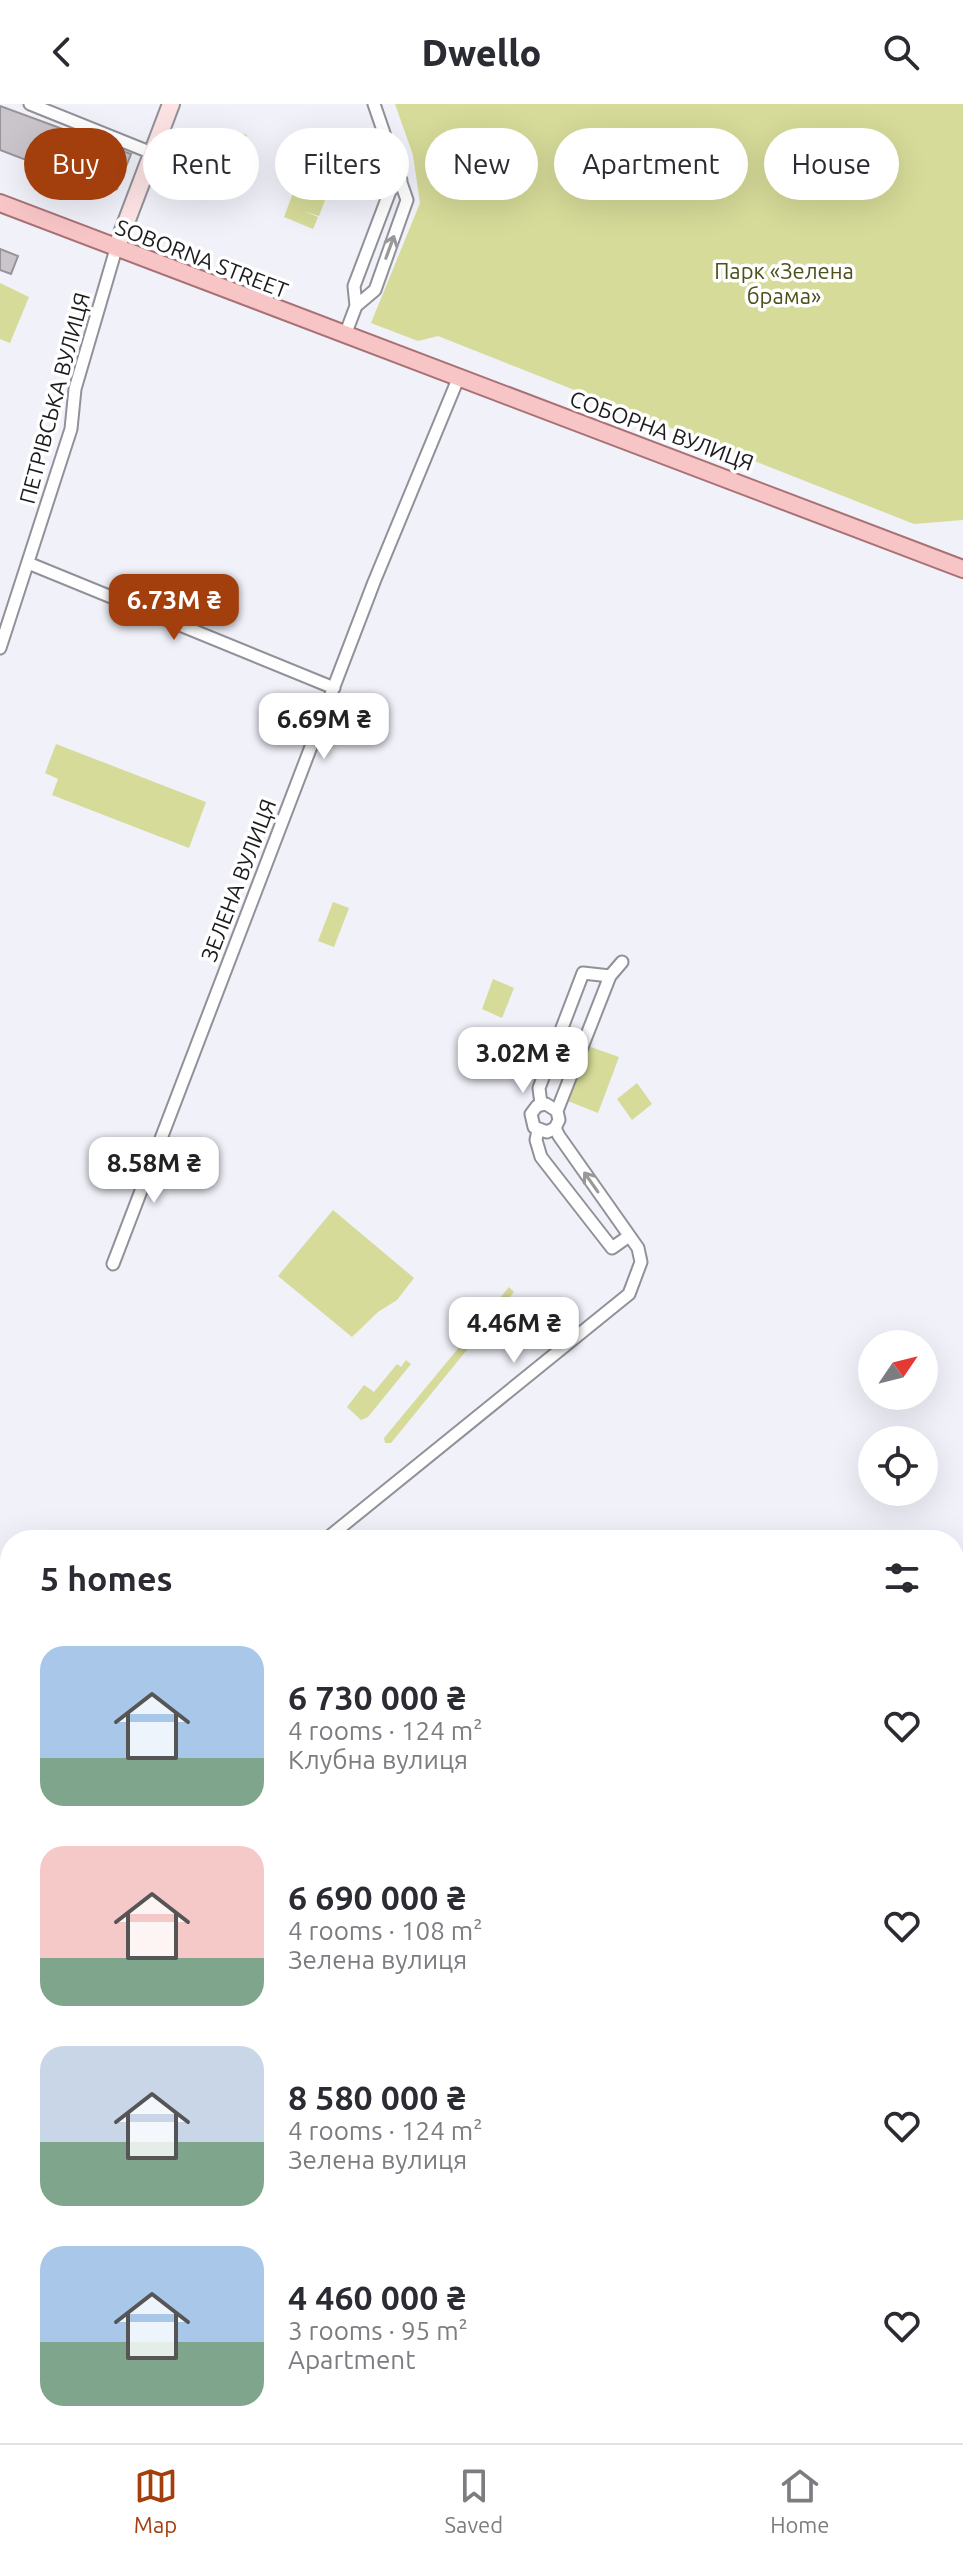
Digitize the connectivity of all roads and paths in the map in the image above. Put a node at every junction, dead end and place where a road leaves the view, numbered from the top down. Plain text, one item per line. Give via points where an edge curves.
1 (30, 104) edge
2 (171, 104) edge
3 (374, 104) edge
4 (162, 128) edge
5 (383, 128) edge
6 (143, 149) edge
7 (143, 177) edge
8 (387, 200) edge
9 (407, 200) edge
10 (0, 203) edge
11 (116, 249) junction
12 (356, 306) junction
13 (345, 335) junction
14 (458, 379) junction
15 (28, 563) junction
16 (963, 569) edge
17 (0, 648) edge
18 (334, 688) junction
19 (622, 962) dead end
20 (610, 976) junction
21 (541, 1104) junction
22 (557, 1111) junction
23 (555, 1128) junction
24 (538, 1130) junction
25 (629, 1236) junction
26 (113, 1264) dead end
27 (337, 1530) edge

1 - 6 street
2 - 4 main road
3 - 5 street
7 - 11 main road
8 - 12 street via 354,286
12 -> 9 street via 375,290
10 - 11 main road, SOBORNA STREET
11 - 13 main road, SOBORNA STREET
11 - 15 street, ПЕТРІВСЬКА ВУЛИЦЯ via 75,389 71,429
12 - 13 street
13 - 14 main road, СОБОРНА ВУЛИЦЯ
14 - 16 main road, СОБОРНА ВУЛИЦЯ
14 - 18 street, ЗЕЛЕНА ВУЛИЦЯ
15 - 17 street, ПЕТРІВСЬКА ВУЛИЦЯ
15 - 18 street
18 - 26 street, ЗЕЛЕНА ВУЛИЦЯ
19 - 20 street
20 - 21 street via 583,973 539,1088
20 - 22 street
21 - 22 street
21 - 24 street via 531,1114
22 - 23 street
23 - 24 street
25 -> 23 street
24 - 25 street via 541,1157 612,1248
25 - 27 street via 641,1262 629,1294

